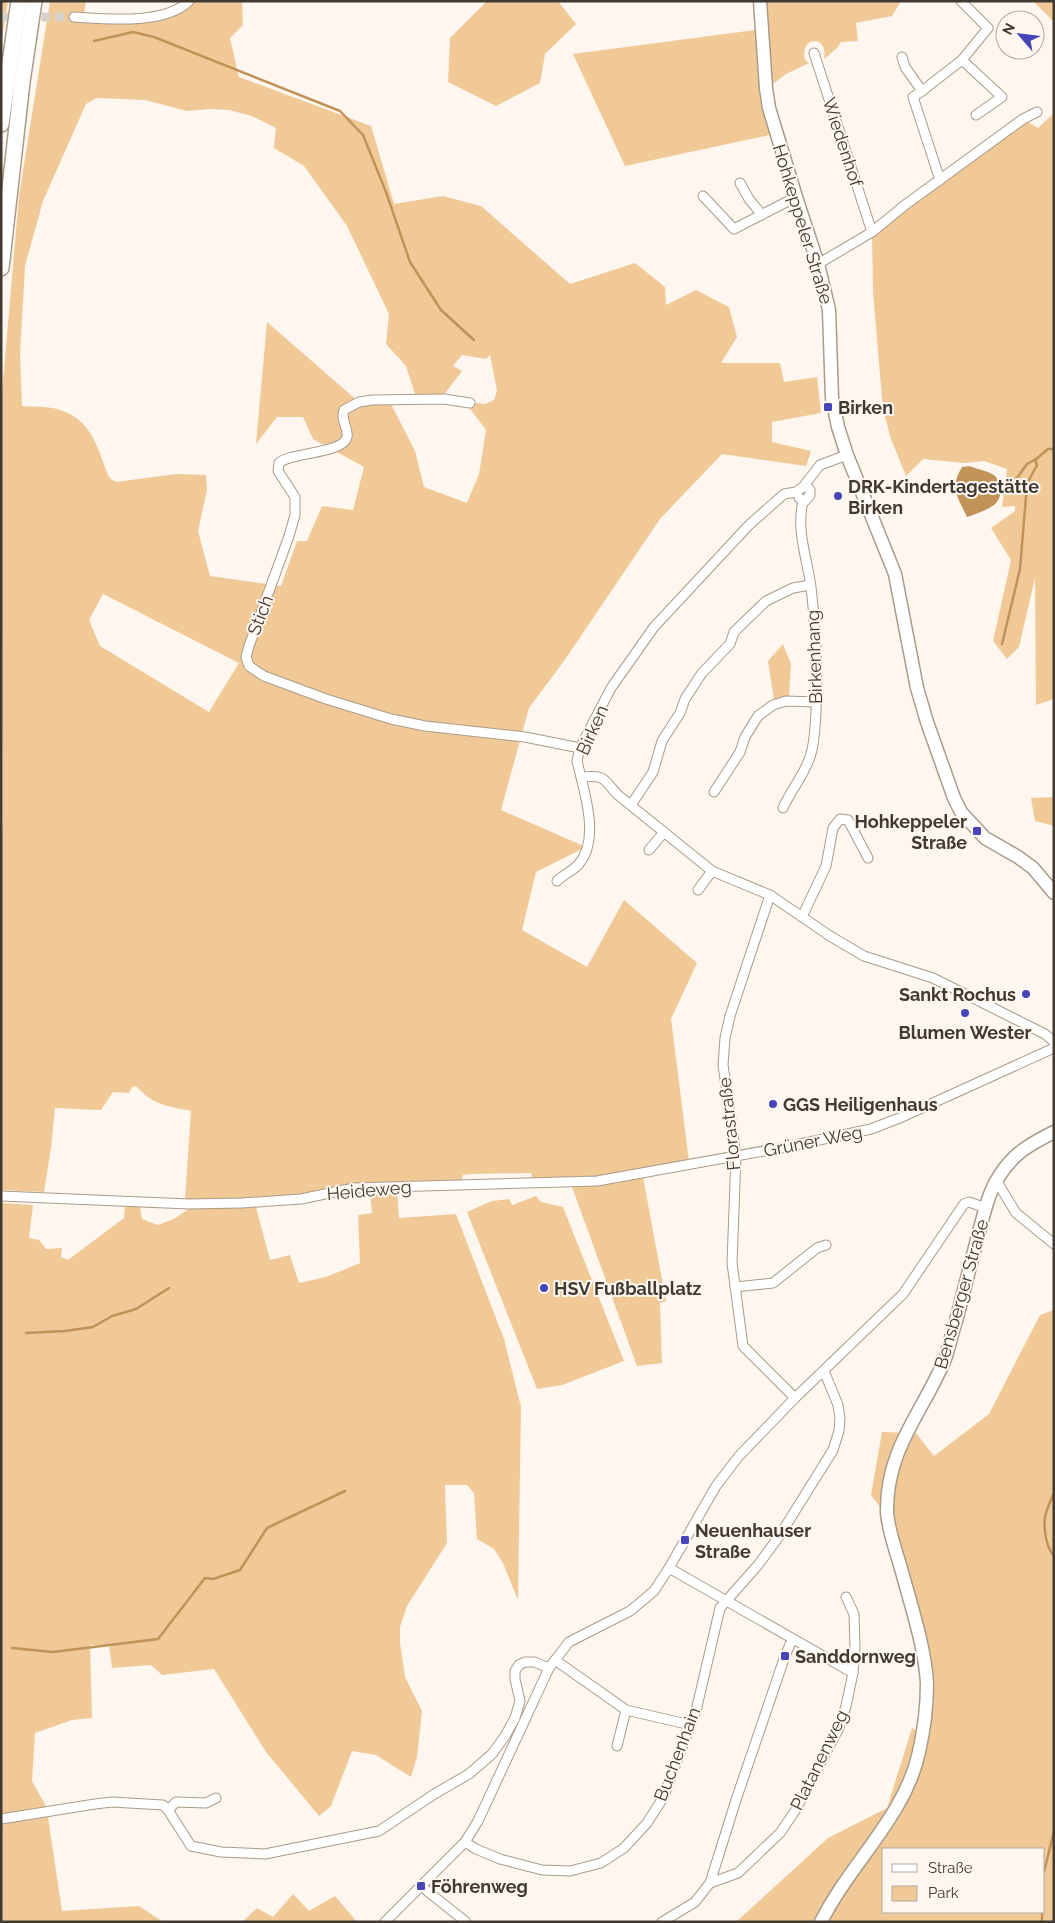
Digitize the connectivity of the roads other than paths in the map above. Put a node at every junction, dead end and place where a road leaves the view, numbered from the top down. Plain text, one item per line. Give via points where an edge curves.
1 (18, 1) edge
2 (34, 1) edge
3 (189, 1) edge
4 (760, 1) edge
5 (961, 1) edge
6 (74, 17) tunnel mouth
7 (814, 53) dead end
8 (902, 57) dead end
9 (962, 60) junction
10 (922, 91) junction
11 (1037, 112) dead end
12 (976, 115) dead end
13 (1, 124) edge
14 (940, 180) junction
15 (740, 183) dead end
16 (703, 196) dead end
17 (796, 197) junction
18 (762, 215) junction
19 (872, 232) junction
20 (818, 264) junction
21 (1, 268) edge
22 (470, 403) dead end
23 (847, 455) junction
24 (806, 485) junction
25 (796, 492) junction
26 (803, 501) junction
27 (810, 585) junction
28 (816, 702) junction
29 (580, 748) junction
30 (581, 776) junction
31 (714, 792) dead end
32 (631, 805) junction
33 (783, 808) dead end
34 (664, 832) junction
35 (649, 850) dead end
36 (868, 858) dead end
37 (712, 871) junction
38 (557, 881) dead end
39 (698, 890) dead end
40 (1054, 893) edge
41 (770, 895) junction
42 (802, 918) junction
43 (1054, 1042) edge
44 (1054, 1048) edge
45 (1054, 1132) edge
46 (736, 1156) junction
47 (996, 1180) junction
48 (1, 1196) edge
49 (986, 1208) junction
50 (1054, 1244) edge
51 (826, 1245) dead end
52 (735, 1287) junction
53 (824, 1371) junction
54 (795, 1398) junction
55 (669, 1568) junction
56 (846, 1598) dead end
57 (725, 1602) junction
58 (792, 1640) junction
59 (555, 1660) junction
60 (549, 1668) junction
61 (853, 1673) junction
62 (626, 1710) junction
63 (691, 1725) junction
64 (617, 1746) dead end
65 (216, 1798) dead end
66 (168, 1810) junction
67 (1, 1820) edge
68 (465, 1842) junction
69 (710, 1883) junction
70 (421, 1886) junction
71 (385, 1922) edge
72 (466, 1922) edge
73 (662, 1922) edge
74 (821, 1922) edge

1 - 13 highway
2 - 21 highway
3 - 6 street via 178,11 146,18 109,20
4 - 17 street, Hohkeppeler Straße via 769,108
5 - 9 street via 988,28
7 - 19 street, Wiedenhof
8 - 10 street
9 - 10 street
9 - 12 street via 1002,97
10 - 14 street via 913,97
11 - 14 street
14 - 19 street
15 - 18 street
16 - 18 street via 734,230
17 - 18 street
17 - 20 street, Hohkeppeler Straße
19 - 20 street
20 - 23 street, Hohkeppeler Straße via 829,310 832,398
22 - 29 street, Stich via 444,399 359,402 344,410 342,416 347,438 343,443 278,463 278,471 297,505 246,657 249,666 264,676 390,719 525,737
23 - 24 street, Birken via 820,465
23 - 40 street, Hohkeppeler Straße via 895,574 917,688 954,798 977,831 1032,868
24 - 25 street, Birken
24 - 26 street, Birken via 811,494
25 - 26 street
25 - 29 street, Birken via 784,494 749,526 654,627 612,688
26 - 27 street, Birkenhang via 800,528
27 - 28 street, Birkenhang via 817,643
27 - 32 street via 793,588 766,601 734,632 730,644 702,673 685,699 662,742 653,772
28 - 31 street via 786,701 773,705 758,716
28 - 33 street, Birkenhang via 810,758
29 - 30 street, Birken
30 - 32 street, Birken via 603,778 618,796
30 - 38 street, Birken via 590,843 577,867
32 - 34 street, Birken
34 - 35 street
34 - 37 street, Birken
36 - 42 street via 848,820 840,819 833,828 826,866
37 - 39 street
37 - 41 street, Birken
41 - 42 street, Birken
41 - 46 street, Florastraße via 730,1016 724,1046 723,1066
42 - 43 street, Birken via 864,956 933,978 1045,1034
44 - 46 street, Grüner Weg via 871,1129
45 - 47 street, Bensberger Straße via 1014,1156
46 - 48 street, Heideweg via 597,1181 354,1188 275,1202 189,1204
46 - 52 street, Florastraße via 732,1263
47 - 49 street, Bensberger Straße
47 - 50 street via 1016,1213
49 - 53 street via 969,1202 964,1204 904,1294
49 - 74 street, Bensberger Straße via 946,1357 903,1437 893,1463 888,1490 887,1516 918,1632 927,1681 919,1754 892,1816 832,1900
51 - 52 street via 817,1248 773,1284
52 - 54 street, Florastraße via 743,1346
53 - 54 street
53 - 57 street via 840,1418 833,1450 780,1535
54 - 55 street via 739,1456 716,1486
55 - 57 street
55 - 59 street via 654,1591 638,1606 569,1642
56 - 61 street, Platanenweg via 854,1614 856,1648
57 - 58 street
57 - 63 street, Buchenhain via 720,1608
58 - 61 street
58 - 69 street
59 - 60 street
59 - 62 street
60 - 66 street via 534,1662 519,1665 515,1679 520,1701 515,1718 492,1754 469,1774 379,1831 265,1854 245,1854 191,1846
60 - 68 street via 478,1821
61 - 69 street, Platanenweg via 839,1728 780,1834 738,1873
62 - 63 street
62 - 64 street
63 - 68 street, Buchenhain via 663,1798 647,1823 624,1848 601,1863 570,1871 542,1870 500,1859
65 - 66 street via 206,1803 176,1802
66 - 67 street via 163,1805 112,1802
68 - 70 street
69 - 73 street via 695,1902
70 - 71 street
70 - 72 street

